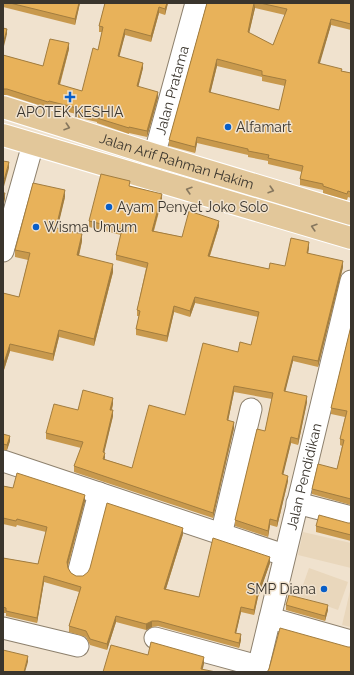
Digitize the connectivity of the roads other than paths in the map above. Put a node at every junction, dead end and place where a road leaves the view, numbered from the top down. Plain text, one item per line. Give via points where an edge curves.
1 (196, 3) edge
2 (3, 107) edge
3 (3, 135) edge
4 (33, 144) junction
5 (155, 155) junction
6 (148, 178) junction
7 (351, 214) edge
8 (351, 238) edge
9 (3, 251) edge
10 (351, 281) edge
11 (251, 409) dead end
12 (3, 461) edge
13 (99, 493) junction
14 (297, 504) junction
15 (351, 517) edge
16 (221, 534) junction
17 (284, 555) junction
18 (79, 570) dead end
19 (270, 618) junction
20 (3, 628) edge
21 (155, 638) dead end
22 (351, 641) edge
23 (78, 646) dead end
24 (258, 669) edge

1 - 5 street, Jalan Pratama
2 -> 5 main road, Jalan Arif Rahman Hakim
3 - 4 main road, Jalan Arif Rahman Hakim
4 - 6 main road, Jalan Arif Rahman Hakim
4 - 9 street
5 - 6 street, Jalan Pratama
5 -> 7 main road, Jalan Arif Rahman Hakim
8 -> 6 main road, Jalan Arif Rahman Hakim
10 - 14 street, Jalan Pendidikan
11 - 16 street
12 - 13 street
13 - 16 street
13 - 18 street
14 - 15 street
14 - 17 street, Jalan Pendidikan
16 - 17 street
17 - 19 street, Jalan Pendidikan
19 - 22 street
19 - 24 street, Jalan Pendidikan
20 - 23 street
21 - 24 street

